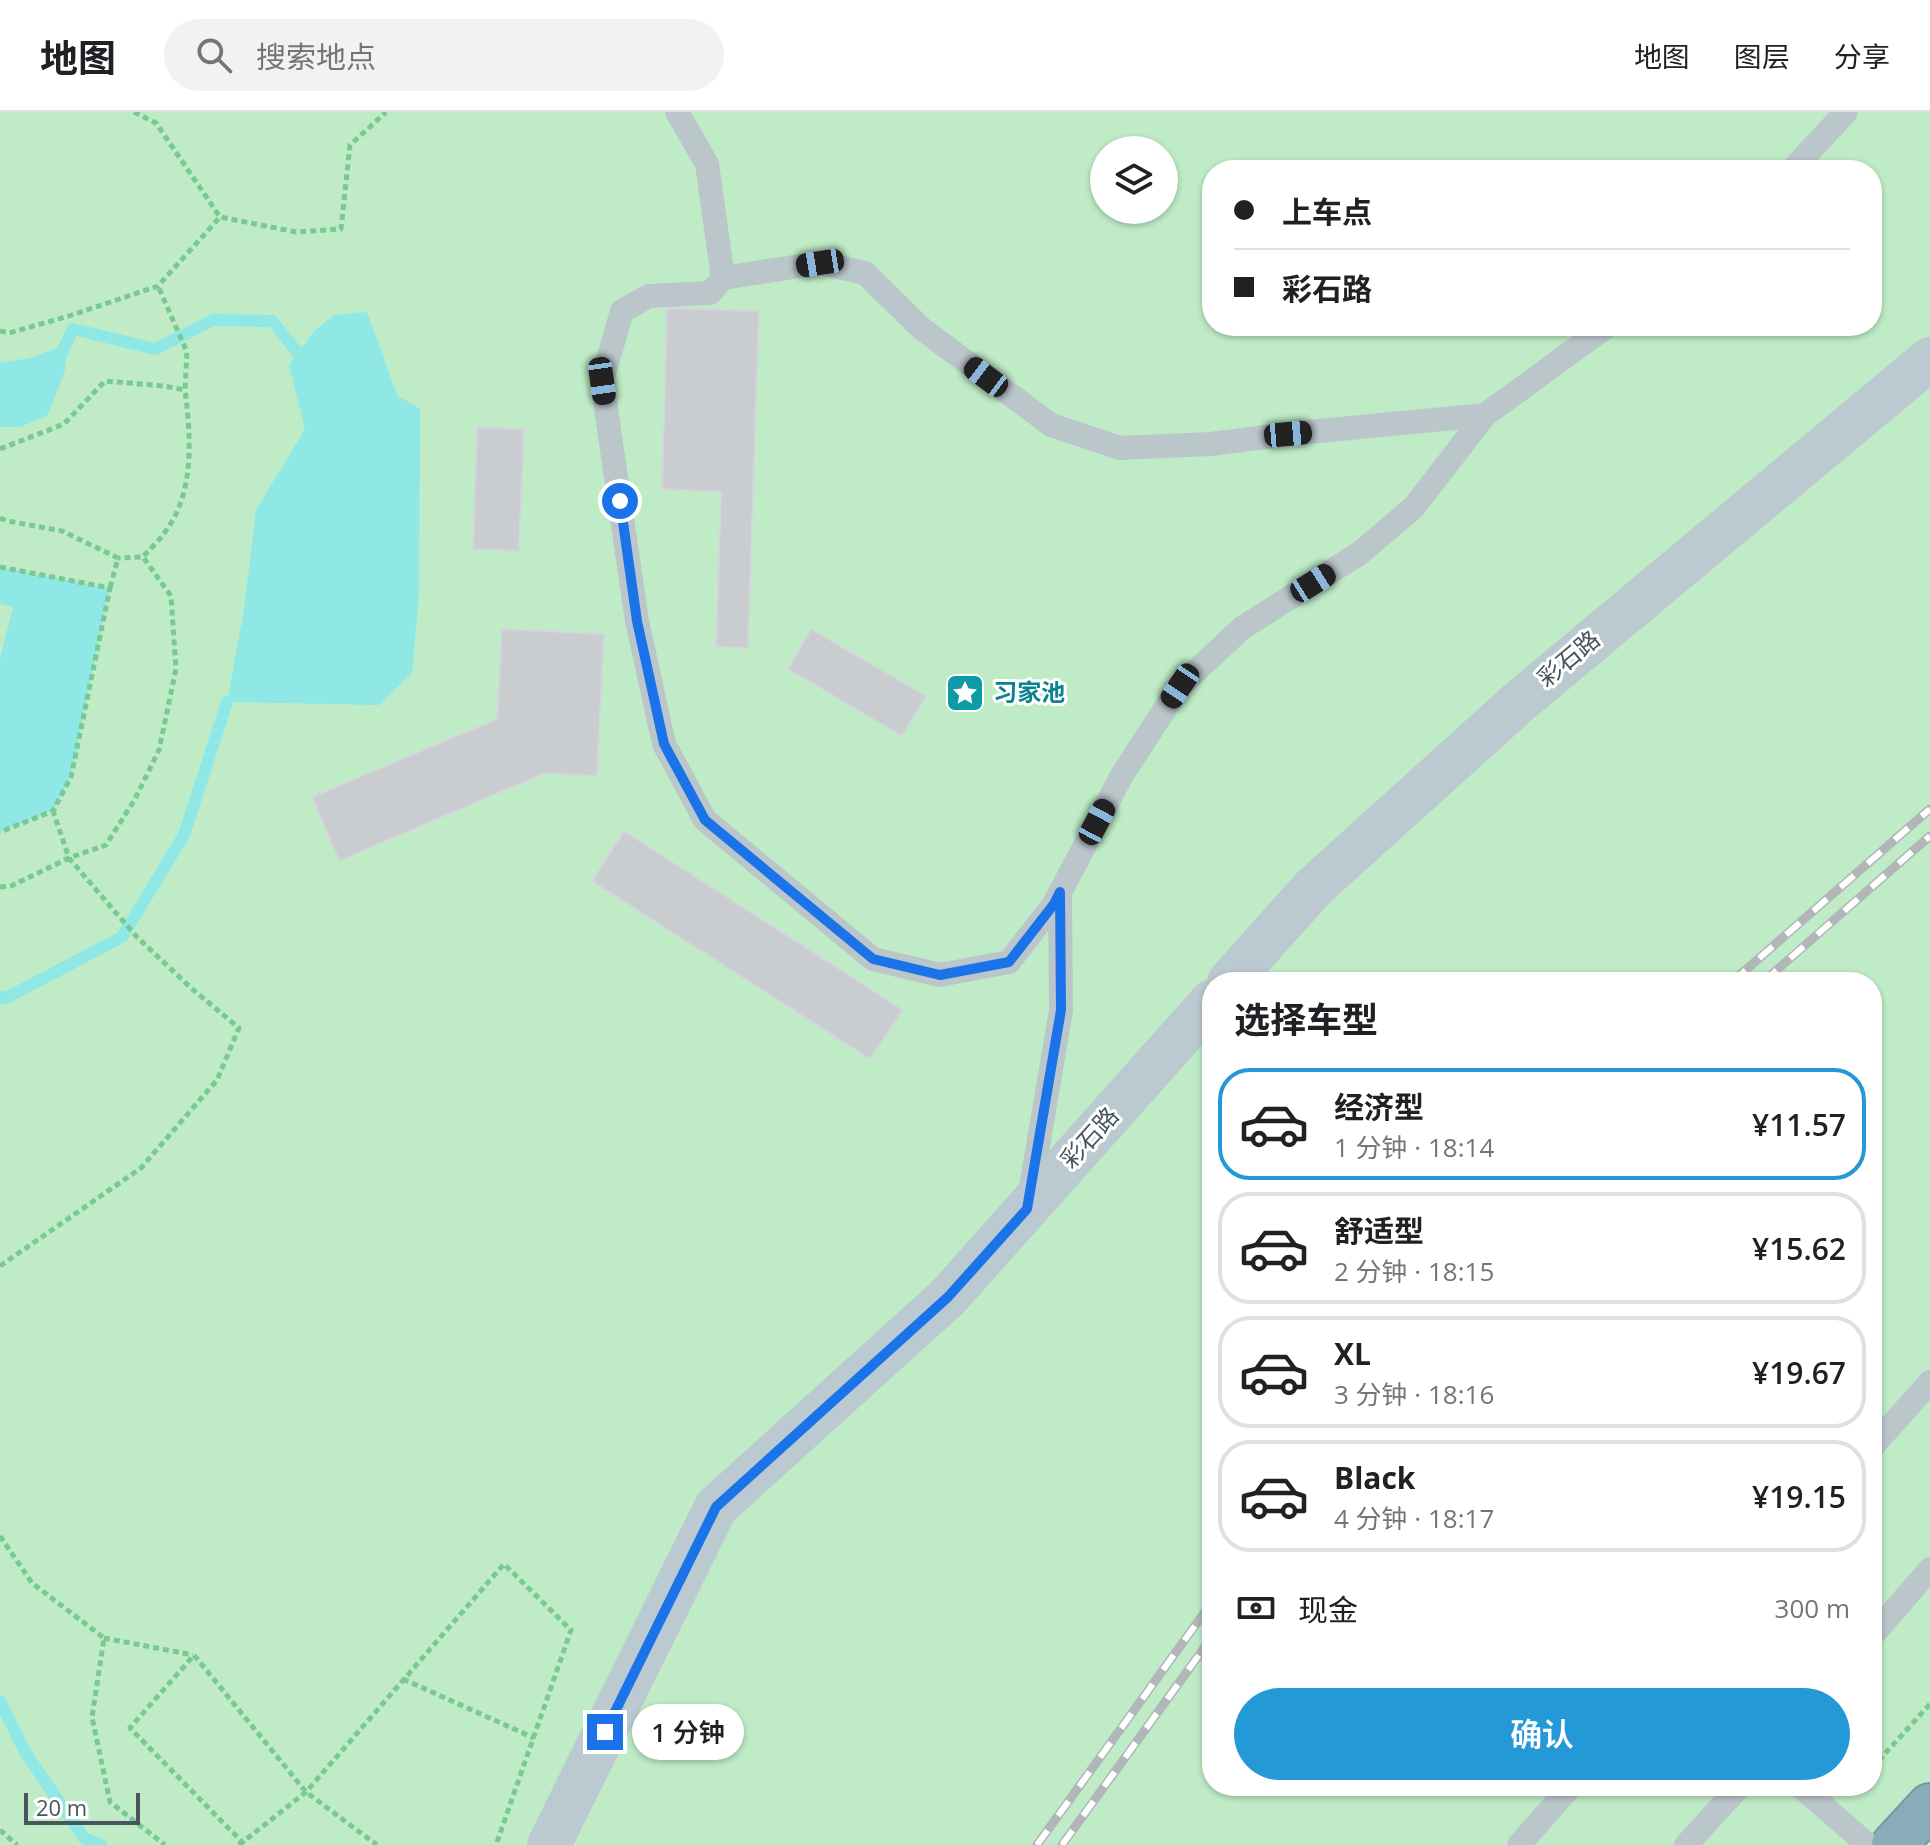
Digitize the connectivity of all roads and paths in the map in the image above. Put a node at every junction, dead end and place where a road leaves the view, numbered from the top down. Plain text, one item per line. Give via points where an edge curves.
1 (134, 112) edge
2 (386, 112) edge
3 (677, 112) edge
4 (1846, 112) edge
5 (1801, 160) edge
6 (220, 217) junction
7 (723, 278) junction
8 (158, 286) junction
9 (0, 331) edge
10 (1593, 336) edge
11 (1930, 359) edge
12 (185, 390) junction
13 (1485, 415) junction
14 (0, 449) edge
15 (0, 518) edge
16 (143, 557) junction
17 (118, 558) junction
18 (0, 567) edge
19 (110, 588) junction
20 (53, 811) junction
21 (0, 832) edge
22 (69, 858) junction
23 (0, 887) edge
24 (1060, 892) junction
25 (1238, 972) edge
26 (1202, 1012) edge
27 (1027, 1209) junction
28 (0, 1266) edge
29 (1930, 1382) edge
30 (1882, 1436) edge
31 (0, 1536) edge
32 (1930, 1569) edge
33 (1882, 1624) edge
34 (104, 1638) junction
35 (194, 1655) junction
36 (403, 1679) junction
37 (1930, 1704) edge
38 (534, 1738) junction
39 (1882, 1757) edge
40 (306, 1792) junction
41 (1562, 1796) edge
42 (1731, 1796) edge
43 (1812, 1796) edge
44 (1930, 1806) edge
45 (0, 1830) edge
46 (242, 1844) edge
47 (17, 1845) edge
48 (165, 1845) edge
49 (377, 1845) edge
50 (496, 1845) edge
51 (549, 1845) edge
52 (1519, 1845) edge
53 (1686, 1845) edge
54 (1868, 1845) edge
55 (1894, 1845) edge

1 - 6 path via 156,123
2 - 6 path via 350,145 341,229 296,232
3 - 7 lane via 707,164
4 - 5 lane
6 - 8 path
7 - 13 lane via 820,263 865,273 921,328 1051,425 1120,448 1211,444
7 - 24 lane via 710,293 649,296 622,311 602,381 637,621 664,744 698,808 705,820 873,959 940,975 1009,962
8 - 9 path via 9,333
8 - 12 path via 187,352
10 - 13 lane
11 - 25 street, 彩石路 via 1520,701 1313,888
12 - 14 path via 105,381 64,424
12 - 16 path via 190,462 179,505 166,531
13 - 24 lane via 1414,507 1360,553 1242,628 1180,686 1122,775
15 - 17 path via 62,531
16 - 17 path
16 - 22 path via 171,596 176,669 159,750 106,845
17 - 19 path
18 - 19 path
19 - 20 path via 71,777
20 - 21 path
20 - 22 path
22 - 23 path
22 - 28 path via 137,937 239,1028 217,1080 141,1168
24 - 27 lane via 1061,1010
26 - 27 street, 彩石路
27 - 51 street, 彩石路 via 948,1297 716,1507
29 - 30 lane
31 - 34 path via 32,1583
32 - 33 lane
34 - 35 path
34 - 48 path via 92,1717 110,1802
35 - 40 path
35 - 46 path via 130,1728
36 - 38 path
36 - 38 path via 504,1564 571,1630
36 - 40 path
37 - 39 path
38 - 50 path
40 - 46 path
40 - 49 path
41 - 52 lane
42 - 53 lane
43 - 54 lane
44 - 55 highway
45 - 47 path

